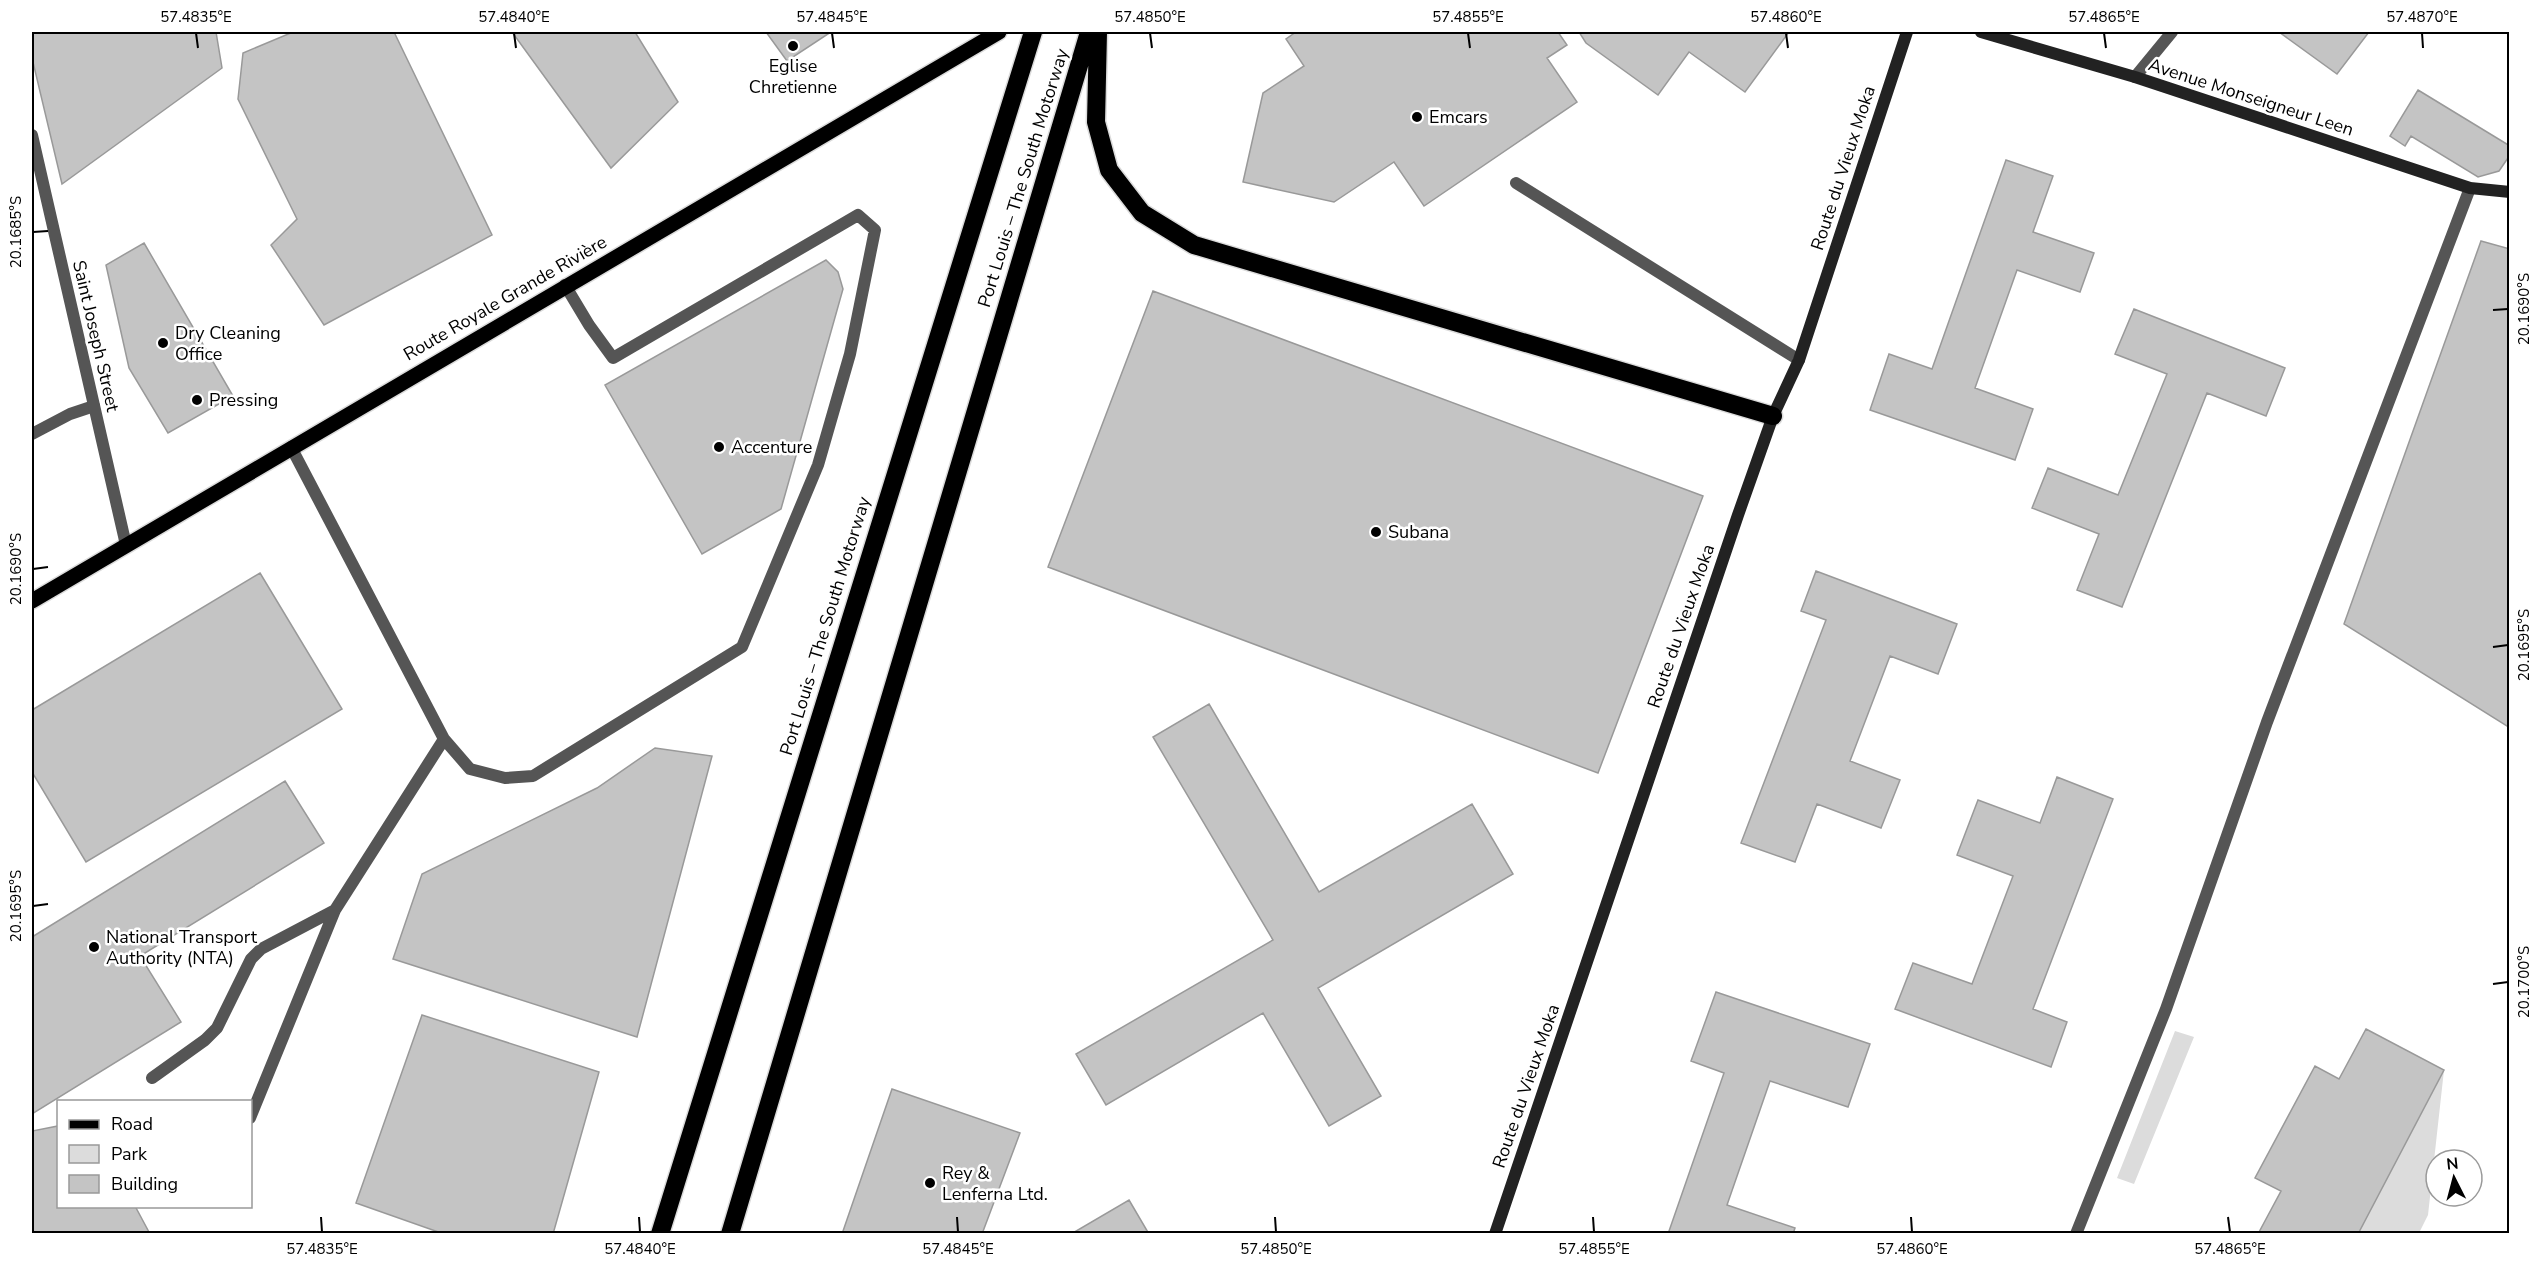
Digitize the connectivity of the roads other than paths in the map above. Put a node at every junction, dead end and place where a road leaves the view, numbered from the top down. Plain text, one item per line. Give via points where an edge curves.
1 (999, 32) edge
2 (1032, 32) edge
3 (1089, 32) edge
4 (1098, 32) edge
5 (1907, 32) edge
6 (1981, 32) edge
7 (2172, 32) edge
8 (2135, 77) junction
9 (32, 135) edge
10 (1516, 183) dead end
11 (2470, 188) junction
12 (2510, 192) edge
13 (565, 285) junction
14 (1799, 360) junction
15 (94, 406) junction
16 (1773, 416) junction
17 (32, 434) edge
18 (291, 447) junction
19 (126, 545) junction
20 (32, 600) edge
21 (444, 739) junction
22 (335, 910) junction
23 (152, 1078) dead end
24 (252, 1113) edge
25 (660, 1233) edge
26 (730, 1233) edge
27 (1495, 1233) edge
28 (2076, 1233) edge

1 - 13 main road, Route Royale Grande Rivière
2 - 25 highway, Port Louis – The South Motorway
3 - 26 highway, Port Louis – The South Motorway
4 - 16 highway via 1096,122 1109,170 1142,213 1194,245
5 - 14 main road, Route du Vieux Moka
6 - 8 main road, Avenue Monseigneur Leen
7 - 8 street
8 - 11 main road, Avenue Monseigneur Leen
9 - 15 street, Saint Joseph Street
10 - 14 street
11 - 12 main road, Avenue Monseigneur Leen
11 - 28 street via 2271,711 2166,1009
13 - 18 main road, Route Royale Grande Rivière
13 - 21 street via 613,358 858,215 874,230 849,354 819,465 742,647 533,776 506,778 470,769
14 - 16 main road, Route du Vieux Moka
15 - 17 street
15 - 19 street, Saint Joseph Street
16 - 27 main road, Route du Vieux Moka
18 - 19 main road, Route Royale Grande Rivière
18 - 21 street
19 - 20 main road, Route Royale Grande Rivière
21 - 22 street
22 - 23 street via 261,949 251,959 217,1028
22 - 24 street

